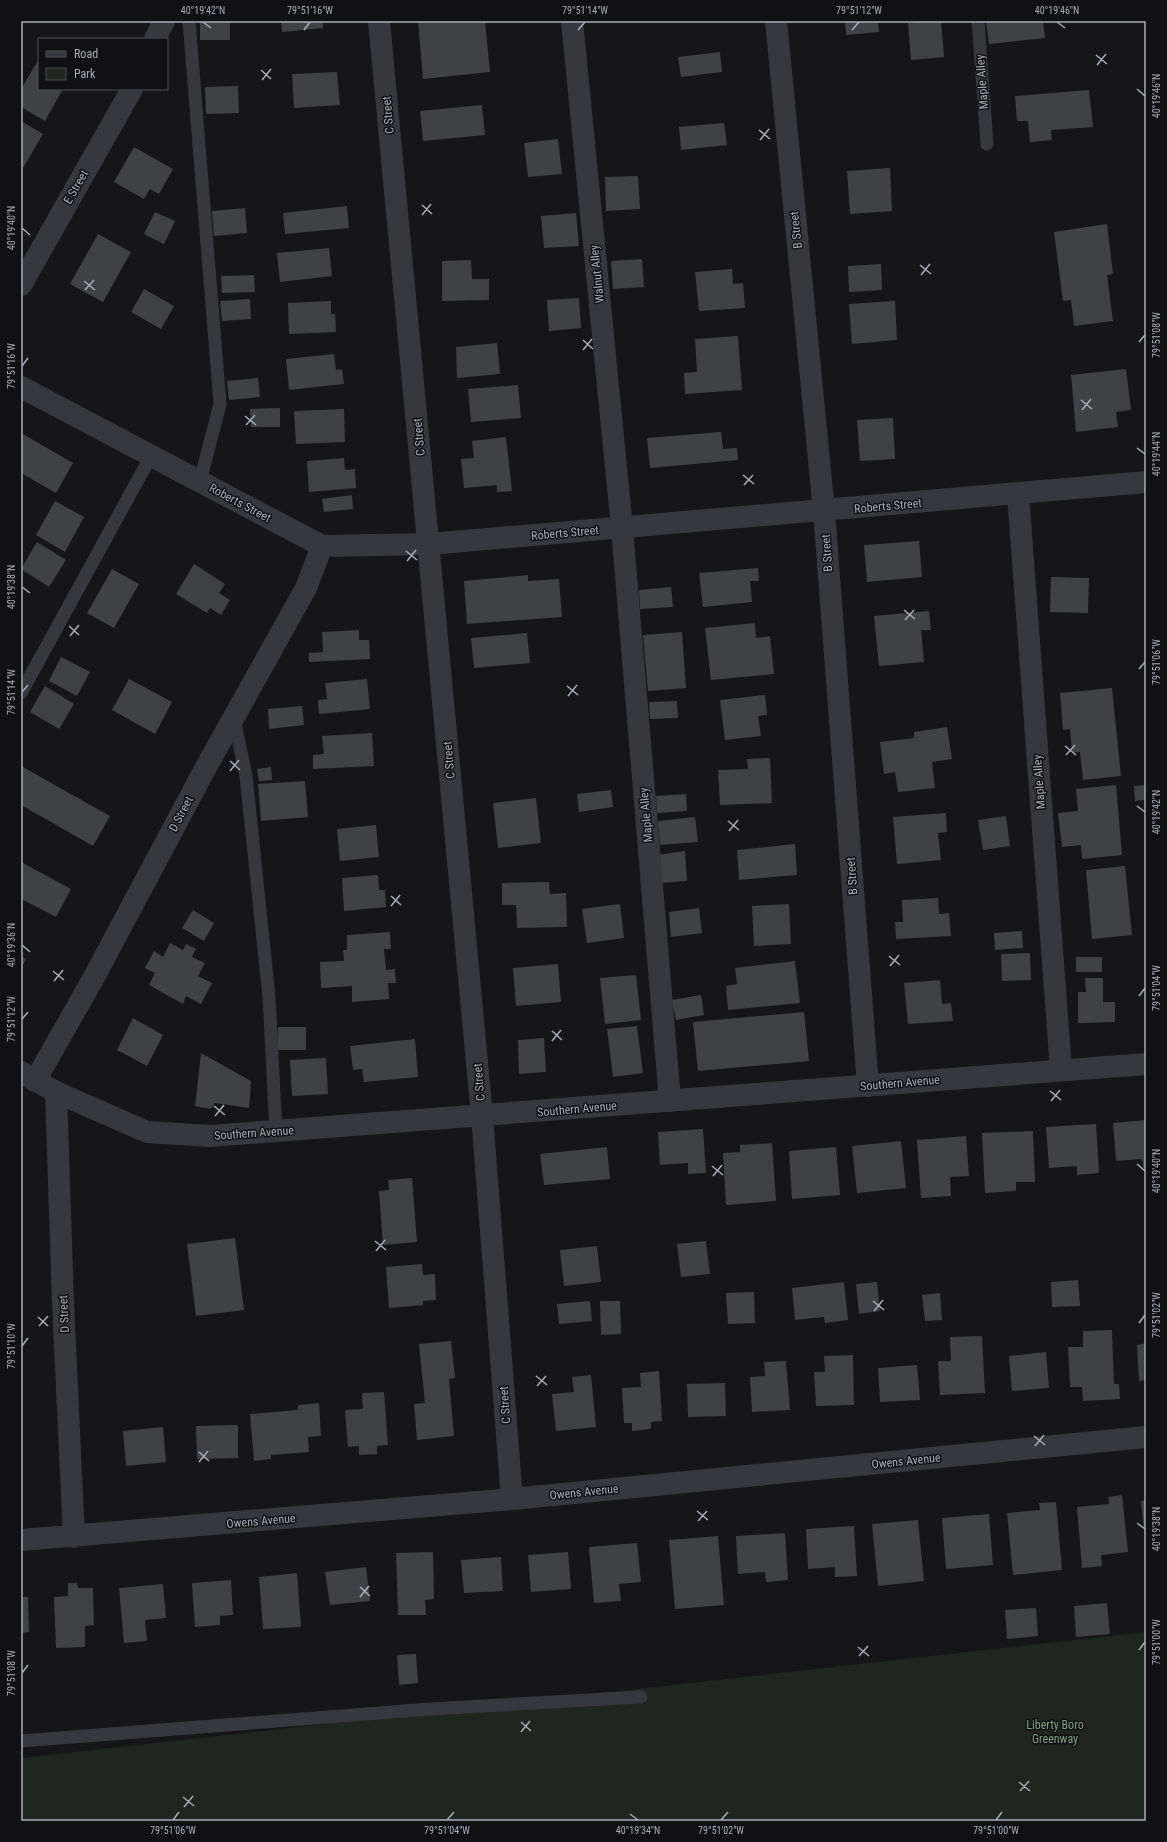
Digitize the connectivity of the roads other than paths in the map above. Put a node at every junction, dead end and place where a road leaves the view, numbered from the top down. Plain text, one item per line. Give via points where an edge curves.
1 (164, 21) edge
2 (189, 21) edge
3 (379, 21) edge
4 (572, 21) edge
5 (776, 21) edge
6 (978, 21) edge
7 (156, 38) edge
8 (131, 90) edge
9 (987, 144) dead end
10 (21, 285) edge
11 (21, 388) edge
12 (151, 456) junction
13 (200, 481) junction
14 (1146, 482) edge
15 (1018, 494) junction
16 (824, 511) junction
17 (622, 528) junction
18 (429, 544) junction
19 (322, 546) junction
20 (21, 693) edge
21 (234, 718) junction
22 (1146, 1064) edge
23 (1061, 1070) junction
24 (28, 1076) edge
25 (868, 1086) junction
26 (56, 1092) junction
27 (670, 1101) junction
28 (482, 1116) junction
29 (276, 1132) junction
30 (1146, 1437) edge
31 (512, 1499) junction
32 (74, 1536) junction
33 (21, 1540) edge
34 (641, 1697) dead end
35 (21, 1741) edge

1 - 7 street
2 - 13 lane via 220,404
3 - 18 street, C Street
4 - 17 street, Walnut Alley
5 - 16 street, B Street
6 - 9 lane, Maple Alley
8 - 10 street, E Street
11 - 12 street, Roberts Street
12 - 13 street, Roberts Street
12 - 20 lane
13 - 19 street, Roberts Street
14 - 15 street, Roberts Street
15 - 16 street, Roberts Street
15 - 23 street, Maple Alley
16 - 17 street, Roberts Street
16 - 25 street, B Street
17 - 18 street, Roberts Street
17 - 27 street, Maple Alley
18 - 19 street, Roberts Street
18 - 28 street, C Street
19 - 21 street, D Street via 306,588
21 - 24 street, D Street via 93,979
21 - 29 lane via 246,776 268,989
22 - 23 street, Southern Avenue
23 - 25 street, Southern Avenue
24 - 26 street, Southern Avenue
25 - 27 street, Southern Avenue
26 - 29 street, Southern Avenue via 147,1132 210,1136
26 - 32 street, D Street
27 - 28 street, Southern Avenue
28 - 29 street, Southern Avenue
28 - 31 street, C Street
30 - 31 street, Owens Avenue
31 - 32 street, Owens Avenue
32 - 33 street, Owens Avenue
34 - 35 lane via 430,1709

